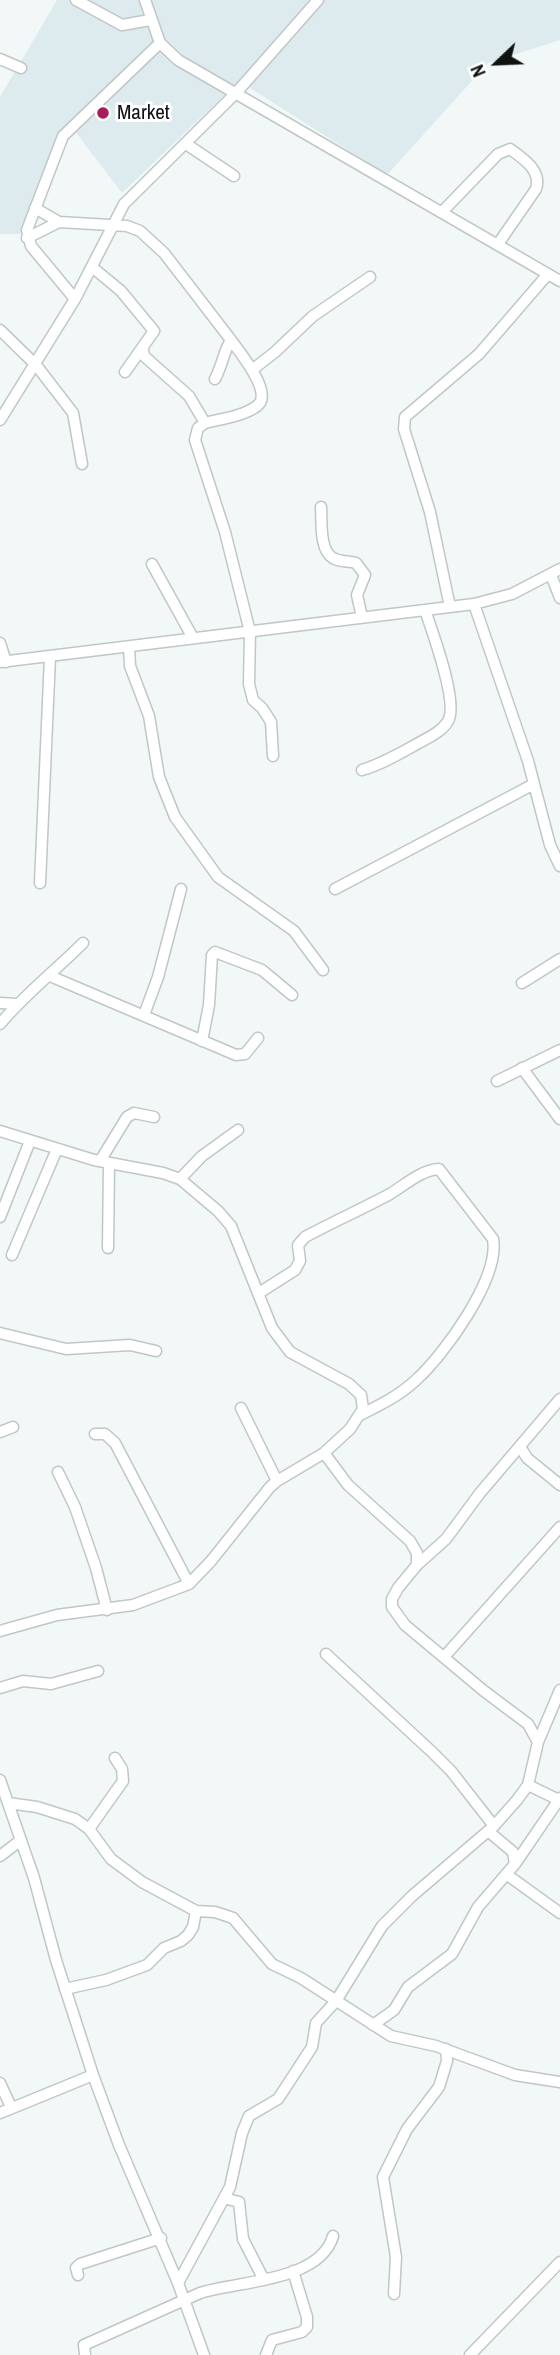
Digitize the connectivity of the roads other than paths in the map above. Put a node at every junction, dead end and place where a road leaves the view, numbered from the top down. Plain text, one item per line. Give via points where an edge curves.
1 (76, 0) edge
2 (145, 0) edge
3 (318, 0) edge
4 (150, 20) junction
5 (160, 43) junction
6 (0, 59) edge
7 (21, 68) dead end
8 (236, 93) junction
9 (186, 144) junction
10 (234, 176) dead end
11 (35, 208) junction
12 (442, 212) junction
13 (59, 222) junction
14 (113, 225) junction
15 (27, 238) junction
16 (498, 244) junction
17 (92, 267) junction
18 (548, 274) junction
19 (370, 276) dead end
20 (560, 281) edge
21 (75, 299) junction
22 (0, 330) edge
23 (231, 340) junction
24 (143, 350) junction
25 (36, 365) junction
26 (252, 370) junction
27 (125, 372) dead end
28 (215, 379) dead end
29 (0, 420) edge
30 (205, 423) junction
31 (82, 464) dead end
32 (321, 507) dead end
33 (152, 564) dead end
34 (556, 572) edge
35 (560, 598) edge
36 (474, 604) junction
37 (450, 607) junction
38 (425, 610) junction
39 (362, 617) junction
40 (250, 632) junction
41 (193, 638) junction
42 (0, 643) edge
43 (129, 647) junction
44 (50, 657) junction
45 (3, 662) edge
46 (273, 756) dead end
47 (362, 770) dead end
48 (534, 784) junction
49 (547, 835) junction
50 (560, 839) edge
51 (560, 866) edge
52 (40, 883) dead end
53 (181, 889) dead end
54 (335, 889) dead end
55 (83, 943) dead end
56 (560, 960) edge
57 (323, 970) dead end
58 (50, 976) junction
59 (522, 983) dead end
60 (292, 995) dead end
61 (0, 1003) edge
62 (17, 1004) junction
63 (144, 1015) junction
64 (0, 1024) edge
65 (258, 1038) dead end
66 (202, 1041) junction
67 (560, 1050) edge
68 (522, 1068) junction
69 (497, 1081) dead end
70 (154, 1117) dead end
71 (560, 1119) edge
72 (238, 1130) dead end
73 (0, 1131) edge
74 (30, 1141) junction
75 (57, 1149) junction
76 (105, 1162) junction
77 (180, 1179) junction
78 (0, 1217) edge
79 (108, 1248) dead end
80 (12, 1255) dead end
81 (259, 1293) junction
82 (1, 1334) edge
83 (156, 1351) dead end
84 (560, 1399) edge
85 (241, 1408) dead end
86 (360, 1415) junction
87 (13, 1427) dead end
88 (0, 1432) edge
89 (95, 1434) dead end
90 (521, 1448) junction
91 (324, 1453) junction
92 (512, 1458) junction
93 (527, 1458) junction
94 (58, 1472) dead end
95 (277, 1480) junction
96 (560, 1485) edge
97 (560, 1527) edge
98 (417, 1553) junction
99 (432, 1553) junction
100 (417, 1565) junction
101 (188, 1584) junction
102 (107, 1610) junction
103 (0, 1631) edge
104 (326, 1654) dead end
105 (444, 1657) junction
106 (98, 1671) dead end
107 (0, 1688) edge
108 (560, 1690) edge
109 (547, 1716) junction
110 (528, 1724) junction
111 (538, 1742) junction
112 (115, 1758) dead end
113 (0, 1780) edge
114 (528, 1784) junction
115 (4, 1798) edge
116 (559, 1799) edge
117 (24, 1805) junction
118 (12, 1815) junction
119 (491, 1828) junction
120 (89, 1829) junction
121 (21, 1840) junction
122 (524, 1850) junction
123 (513, 1852) junction
124 (0, 1856) edge
125 (515, 1864) junction
126 (506, 1874) junction
127 (196, 1911) junction
128 (560, 1913) edge
129 (65, 1989) junction
130 (336, 2001) junction
131 (373, 2025) junction
132 (446, 2049) junction
133 (93, 2075) junction
134 (560, 2082) edge
135 (0, 2083) edge
136 (11, 2107) junction
137 (0, 2113) edge
138 (224, 2198) junction
139 (333, 2236) dead end
140 (161, 2238) junction
141 (560, 2262) edge
142 (293, 2271) junction
143 (78, 2275) dead end
144 (264, 2280) junction
145 (178, 2283) junction
146 (394, 2294) dead end
147 (184, 2301) junction
148 (85, 2355) edge
149 (204, 2355) edge
150 (267, 2355) edge
151 (470, 2355) edge

1 - 4 street via 122,25
2 - 4 street
3 - 8 street
4 - 5 street
5 - 8 street via 178,60
5 - 11 street via 63,136
6 - 7 street
8 - 9 street
8 - 12 street
9 - 10 street
9 - 14 street via 127,200
11 - 13 street
11 - 15 street
12 - 16 street
12 - 16 street via 498,154 510,149 539,180
13 - 14 street
13 - 15 street
14 - 17 street
14 - 23 street via 134,228 164,253
15 - 21 street
16 - 18 street
17 - 21 street
17 - 24 street via 121,291 152,327 153,335
18 - 20 street
18 - 37 street via 479,354 405,417 404,429 430,512
19 - 26 street via 313,316
21 - 25 street
22 - 25 street
23 - 26 street
23 - 28 street
24 - 27 street
24 - 30 street via 144,356 190,396
25 - 29 street
25 - 31 street via 73,413
26 - 30 street via 262,391 260,404
30 - 40 street via 196,433 196,445 225,532
32 - 39 street via 328,554 356,563 365,575 357,595
33 - 41 street
34 - 35 street
34 - 36 street via 512,594
36 - 37 street
36 - 48 street
37 - 38 street
38 - 39 street
38 - 47 street via 447,685 449,719 440,730 391,759
39 - 40 street
40 - 41 street
40 - 46 street via 249,684 253,700 271,722
41 - 43 street
42 - 45 street
43 - 44 street
43 - 57 street via 130,666 149,716 159,777 175,817 218,877 294,932
44 - 45 street
44 - 52 street
48 - 49 street
48 - 54 street
49 - 50 street
49 - 51 street
53 - 63 street
55 - 58 street
56 - 59 street
58 - 62 street
58 - 63 street
60 - 66 street via 262,970 215,952
61 - 62 street
62 - 64 street
63 - 66 street
65 - 66 street via 240,1056
67 - 68 street
68 - 69 street
68 - 71 street
70 - 76 street via 127,1116
72 - 77 street
73 - 74 street
74 - 75 street
74 - 78 street
75 - 76 street
75 - 80 street
76 - 77 street
76 - 79 street
77 - 81 street via 231,1226
81 - 86 street via 279,1341 358,1391 364,1403
81 - 86 street via 295,1270 300,1261 298,1245 306,1237 421,1175 439,1170 493,1239 491,1267 450,1342 389,1402
82 - 83 street via 66,1349 130,1345
84 - 90 street
85 - 95 street
86 - 91 street
87 - 88 street
89 - 101 street via 110,1435
90 - 92 street
90 - 93 street
91 - 95 street
91 - 98 street via 341,1477
92 - 93 street
92 - 99 street
93 - 96 street
94 - 102 street via 75,1507
95 - 101 street
97 - 105 street
98 - 99 street
98 - 100 street
99 - 100 street
100 - 105 street via 395,1592 392,1607 405,1625
101 - 102 street
102 - 103 street via 57,1615
104 - 119 street via 451,1771
105 - 110 street
106 - 107 street via 51,1684 31,1680
108 - 109 street
109 - 110 street
109 - 111 street
110 - 111 street
111 - 114 street
112 - 120 street via 123,1781
113 - 115 street
114 - 116 street
114 - 119 street
115 - 117 street
115 - 118 street
116 - 122 street
117 - 118 street
117 - 120 street via 67,1814
118 - 121 street
119 - 123 street
119 - 130 street via 382,1926
120 - 127 street via 121,1867
121 - 124 street
121 - 129 street
122 - 123 street
122 - 125 street
123 - 125 street
125 - 126 street
126 - 128 street
126 - 131 street via 478,1907 452,1954 408,1987 394,2010
127 - 129 street via 188,1935 164,1948 147,1965
127 - 130 street via 233,1918 272,1964
129 - 133 street
130 - 131 street
130 - 138 street via 316,2023 312,2047 278,2099 249,2116
131 - 132 street via 405,2041
132 - 134 street via 515,2075
132 - 146 street via 439,2087 407,2129 383,2177 396,2257
133 - 136 street
133 - 140 street
135 - 136 street
136 - 137 street
138 - 144 street via 239,2202 243,2239
138 - 145 street
139 - 142 street via 323,2254
140 - 143 street via 80,2264
140 - 145 street
141 - 151 street
142 - 144 street
142 - 150 street via 307,2327 272,2340
144 - 147 street via 213,2289
145 - 147 street
147 - 148 street via 84,2344
147 - 149 street

